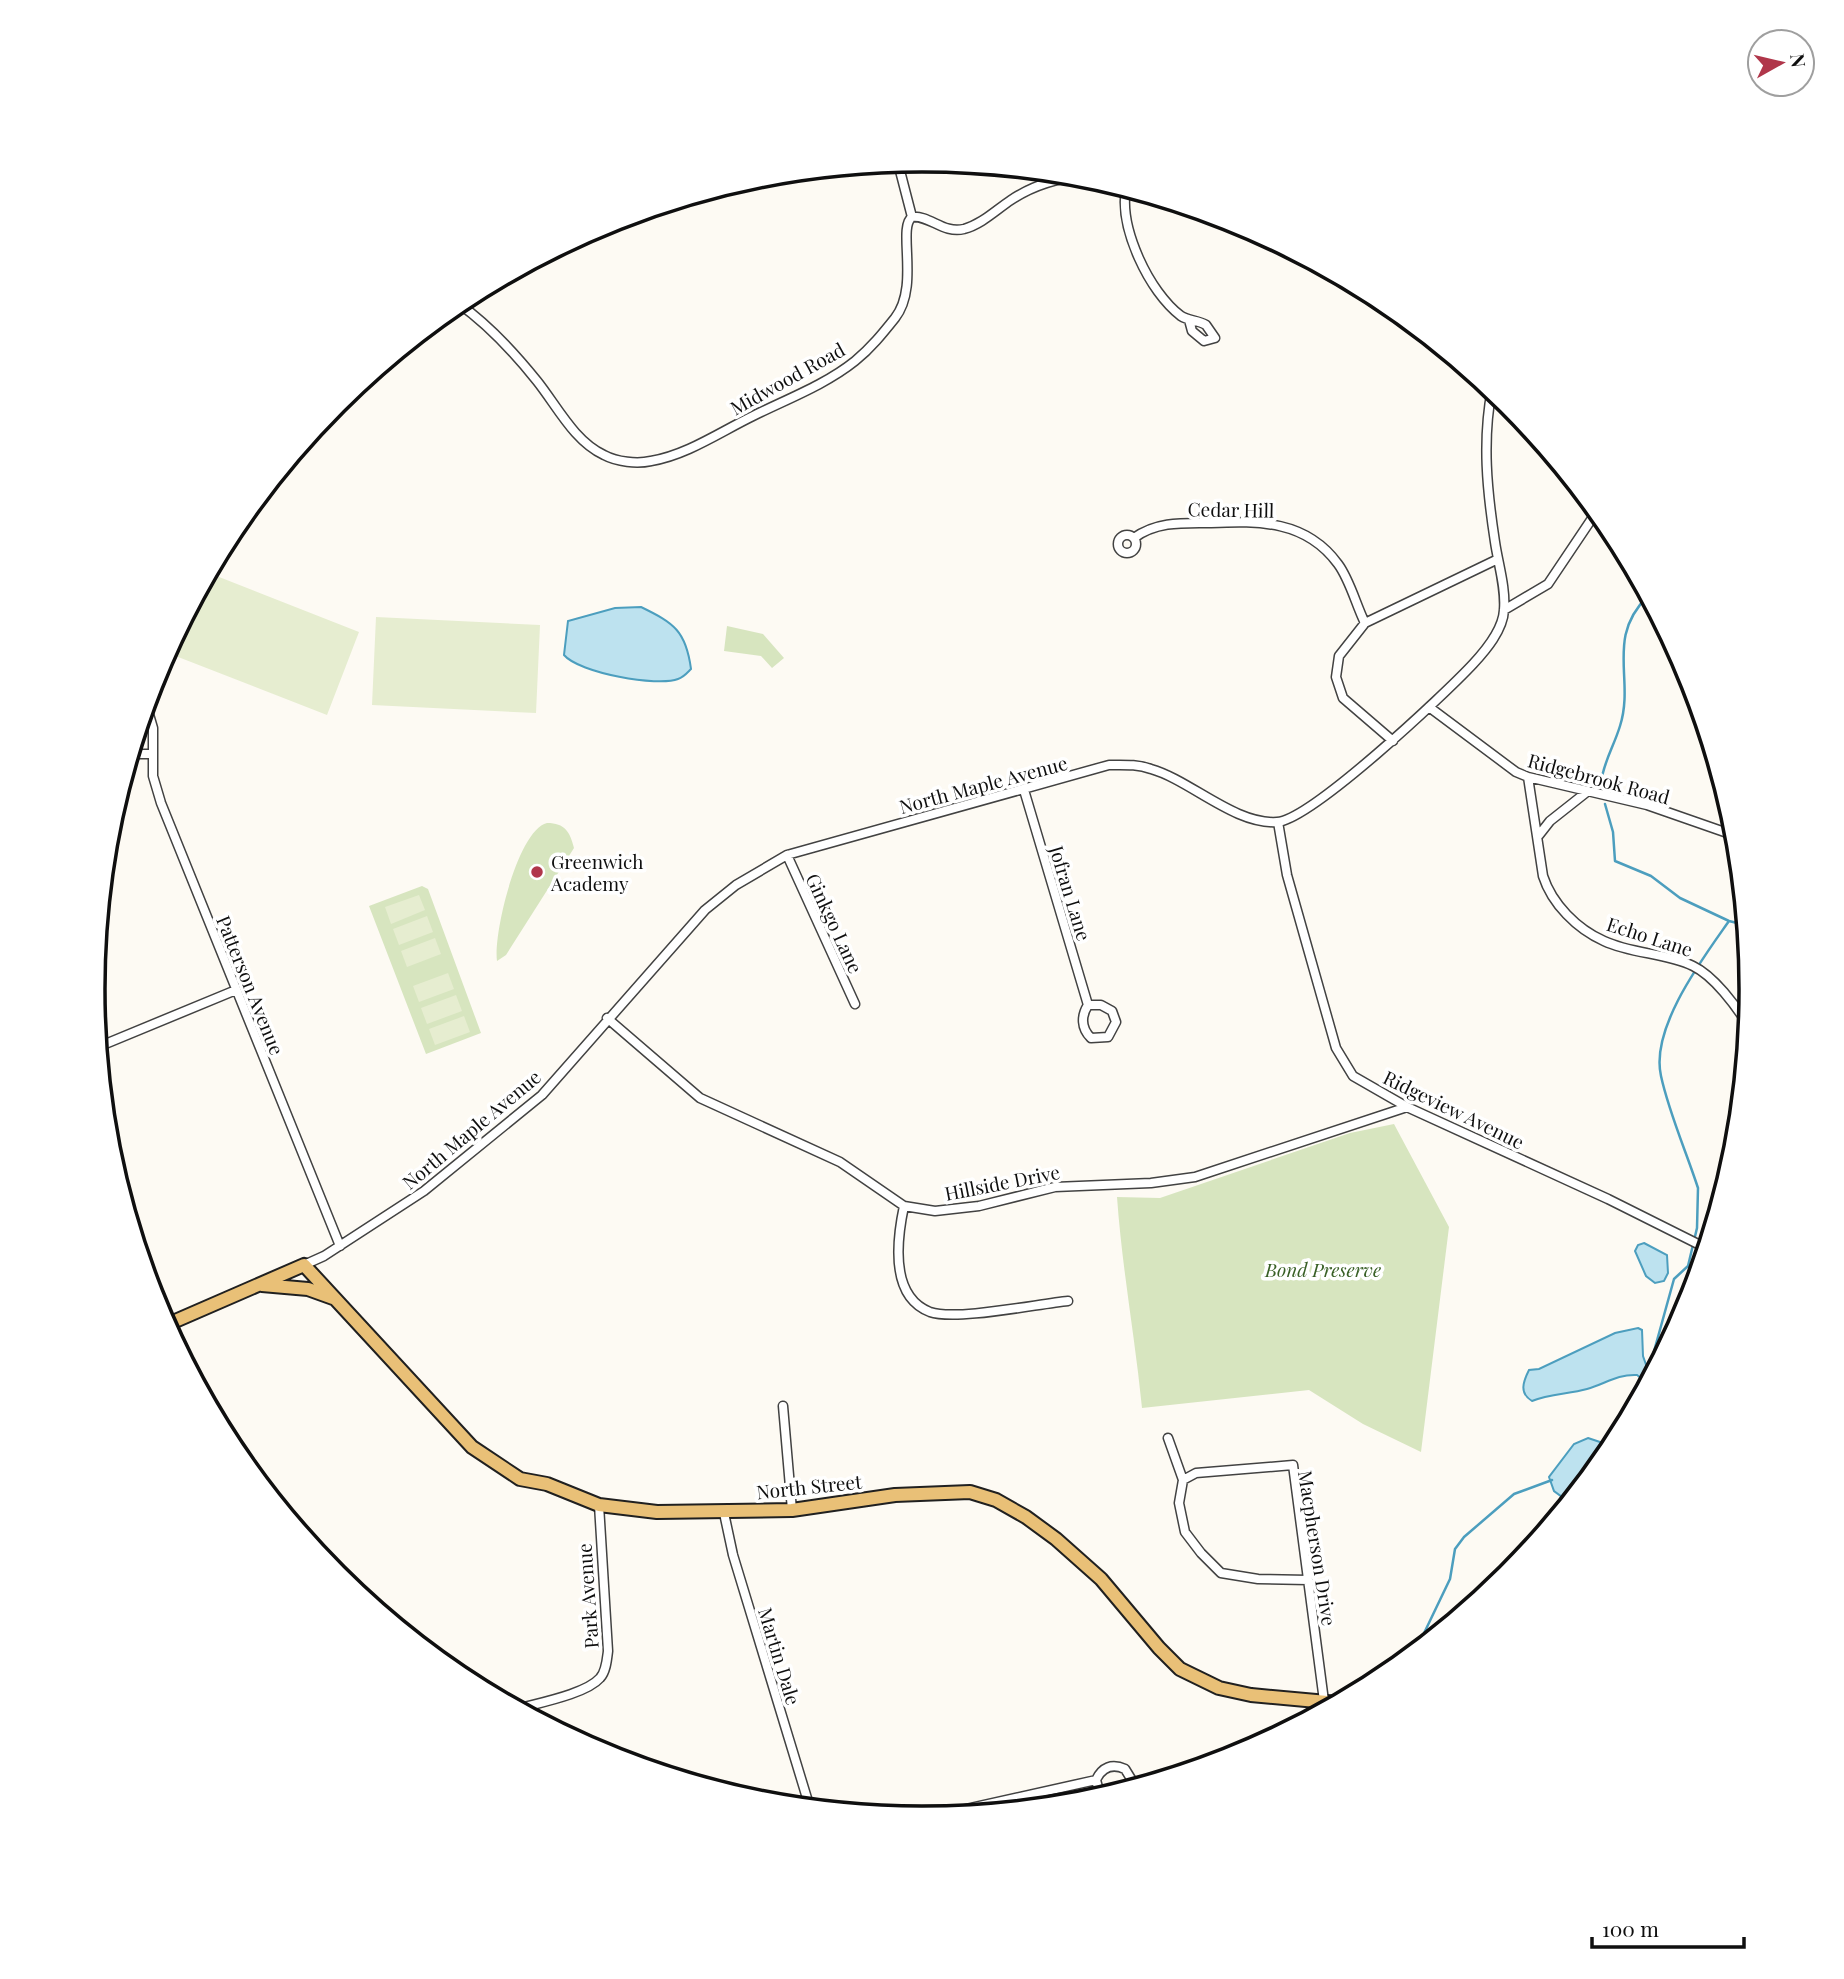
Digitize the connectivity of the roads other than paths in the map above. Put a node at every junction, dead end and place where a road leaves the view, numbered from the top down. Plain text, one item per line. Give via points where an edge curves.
1 (901, 173) edge
2 (1051, 183) edge
3 (1126, 198) edge
4 (912, 217) junction
5 (468, 310) edge
6 (1189, 320) dead end
7 (1490, 403) edge
8 (1590, 521) edge
9 (1134, 538) dead end
10 (1498, 559) junction
11 (1504, 610) junction
12 (1365, 623) junction
13 (1429, 707) junction
14 (151, 720) edge
15 (1393, 741) junction
16 (140, 754) edge
17 (153, 754) junction
18 (1528, 777) junction
19 (1024, 790) junction
20 (1588, 791) junction
21 (1278, 822) junction
22 (1723, 832) edge
23 (1539, 835) junction
24 (787, 855) junction
25 (236, 990) junction
26 (855, 1004) dead end
27 (1088, 1005) junction
28 (1738, 1013) edge
29 (607, 1018) junction
30 (107, 1042) edge
31 (1406, 1107) junction
32 (904, 1206) junction
33 (1698, 1244) edge
34 (340, 1246) junction
35 (304, 1265) junction
36 (258, 1284) junction
37 (334, 1299) junction
38 (1068, 1301) dead end
39 (175, 1321) edge
40 (783, 1405) dead end
41 (1168, 1438) dead end
42 (1183, 1480) junction
43 (599, 1505) junction
44 (792, 1510) junction
45 (724, 1513) junction
46 (1308, 1580) junction
47 (1323, 1701) edge
48 (1324, 1701) edge
49 (529, 1705) edge
50 (1096, 1780) junction
51 (1131, 1780) edge
52 (1098, 1787) edge
53 (807, 1799) edge
54 (990, 1804) edge

1 - 4 street
2 - 4 street via 1027,191 963,229 942,229
3 - 6 street via 1125,217 1133,245 1166,301
4 - 5 street, Midwood Road via 906,226 907,297 855,361 688,449 649,462 621,460 592,448 503,341
7 - 10 street via 1485,442
8 - 11 street via 1548,584
9 - 12 street, Cedar Hill via 1166,524 1247,522 1290,528 1338,564
10 - 11 street
10 - 12 street
11 - 13 street via 1490,643
12 - 15 street via 1339,656 1336,677 1343,698
13 - 15 street
13 - 18 street, Ridgebrook Road
14 - 17 street, Patterson Avenue
15 - 21 street via 1298,814
16 - 17 street
17 - 25 street, Patterson Avenue via 153,776 161,803
18 - 20 street, Ridgebrook Road
18 - 23 street, Echo Lane
19 - 21 street, North Maple Avenue via 1109,765 1131,764 1153,769 1249,816
19 - 24 street, North Maple Avenue
19 - 27 street, Jofran Lane
20 - 22 street, Ridgebrook Road via 1647,805
20 - 23 street
21 - 31 street, Ridgeview Avenue via 1287,875 1336,1048 1353,1076
23 - 28 street, Echo Lane via 1543,876 1565,913 1604,941 1705,973
24 - 26 street, Ginkgo Lane
24 - 29 street, North Maple Avenue via 705,910
25 - 30 street
25 - 34 street, Patterson Avenue
27 - 27 street, Jofran Lane via 1083,1018 1086,1032 1091,1038 1108,1037 1116,1022 1112,1011
29 - 32 street, Hillside Drive via 700,1098 840,1162
29 - 34 street, North Maple Avenue via 542,1095 424,1191
31 - 32 street, Hillside Drive via 1195,1177 1055,1187 979,1206 934,1211
31 - 33 street, Ridgeview Avenue
32 - 38 street via 898,1233 900,1276 912,1299 929,1311 951,1315
34 - 35 street, North Maple Avenue
35 - 36 main road
35 - 37 main road, North Street
36 - 37 main road via 308,1289
36 - 39 main road
37 - 43 main road, North Street via 483,1457 520,1479 547,1484
40 - 44 street
41 - 42 street
42 - 46 street via 1179,1503 1185,1532 1221,1573
42 - 46 street, Macpherson Drive via 1196,1474 1293,1465
43 - 45 main road, North Street
43 - 49 street, Park Avenue via 606,1664 600,1678 586,1686
44 - 45 main road, North Street
44 - 47 main road, North Street via 937,1491 970,1492 996,1500 1056,1539 1101,1579 1180,1669 1219,1688
45 - 53 street, Martin Dale
46 - 48 street, Macpherson Drive
50 - 51 street via 1104,1768 1118,1766
50 - 52 street
50 - 54 street

